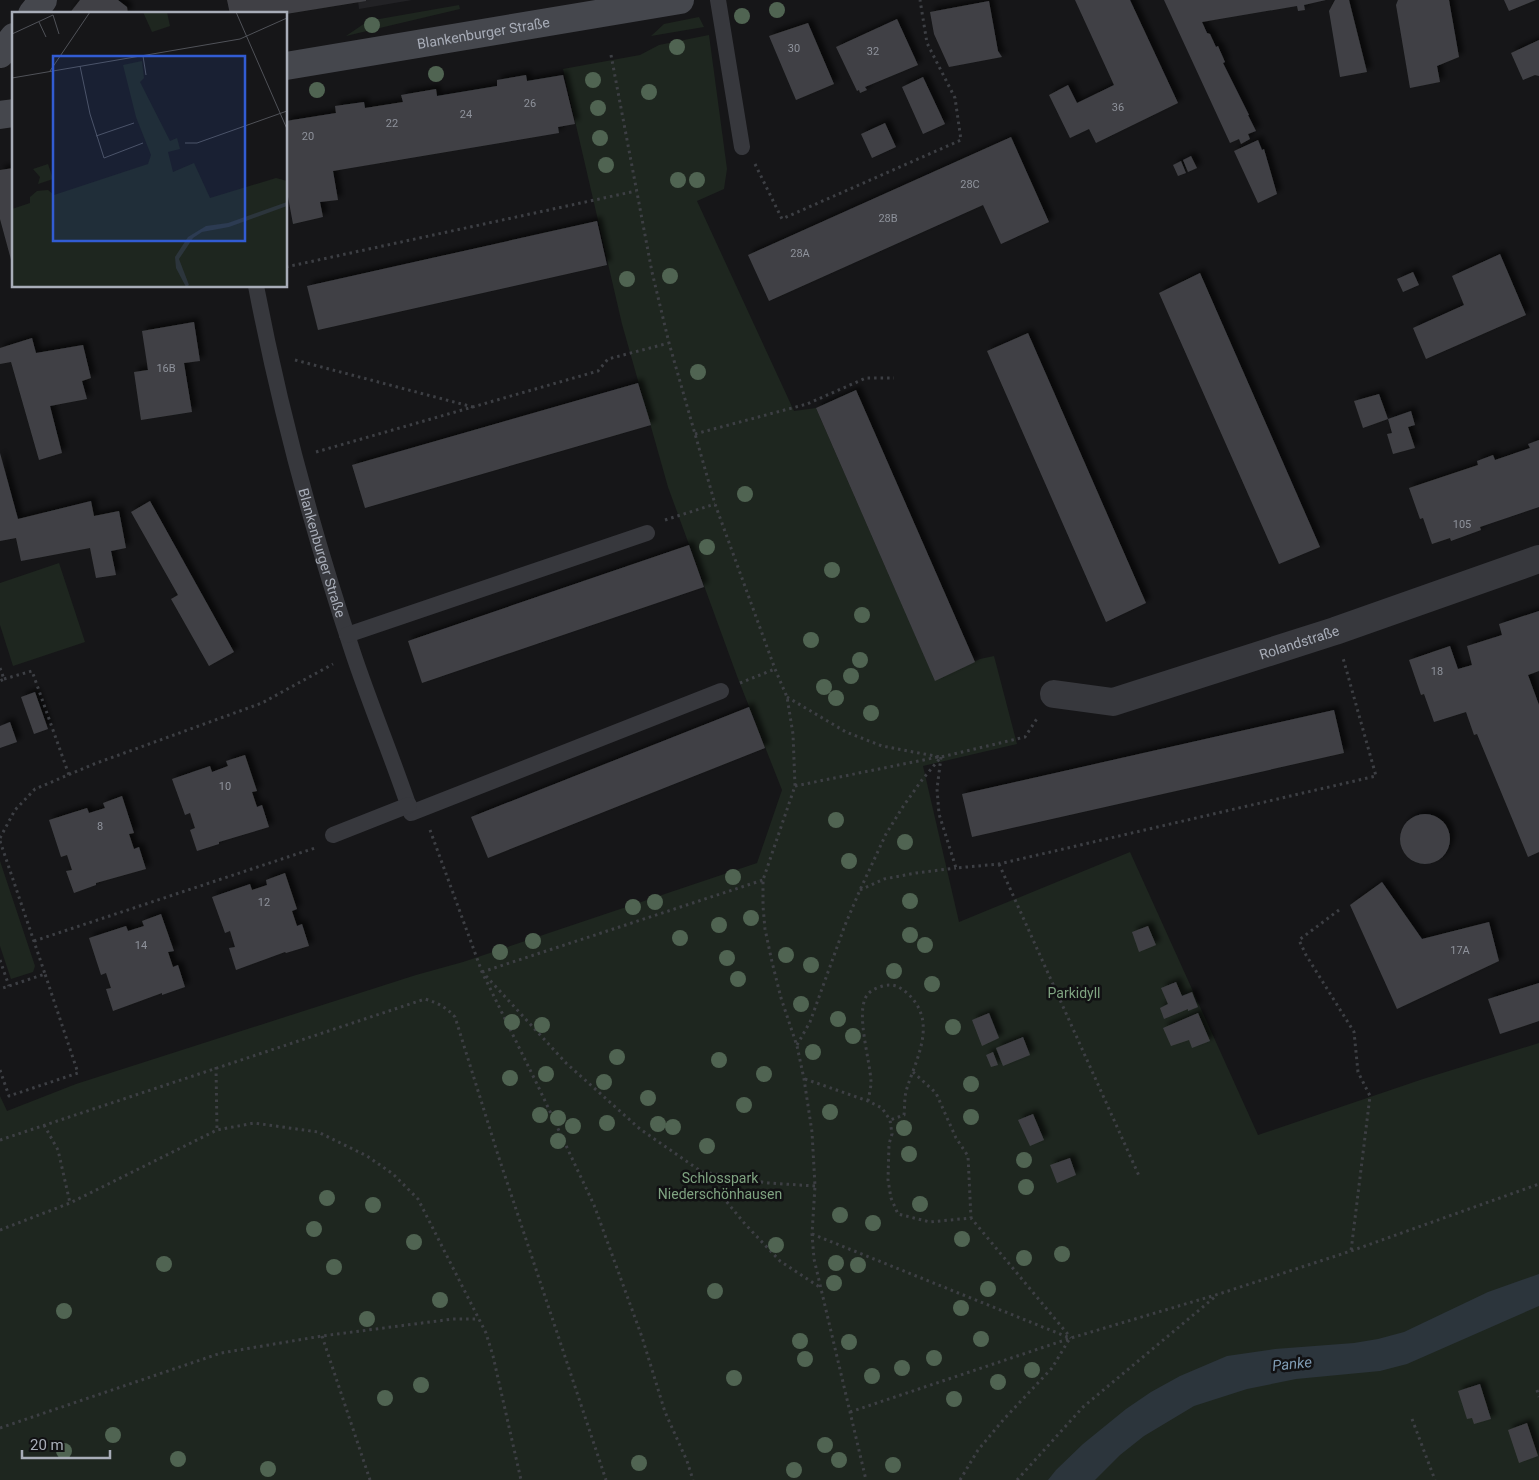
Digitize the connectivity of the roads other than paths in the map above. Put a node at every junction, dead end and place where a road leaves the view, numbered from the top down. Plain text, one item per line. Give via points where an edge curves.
1 (42, 0) edge
2 (680, 0) edge
3 (718, 0) edge
4 (33, 12) edge
5 (12, 39) edge
6 (0, 54) edge
7 (288, 66) edge
8 (742, 147) road end
9 (256, 288) edge
10 (647, 533) road end
11 (1539, 559) edge
12 (347, 635) junction
13 (721, 691) road end
14 (1054, 694) road end
15 (414, 809) junction
16 (333, 835) dead end

1 - 4 main road
2 - 7 main road, Blankenburger Straße
3 - 8 lane
5 - 6 main road
9 - 12 lane, Blankenburger Straße via 294,458
10 - 12 lane
11 - 14 street, Rolandstraße via 1335,631 1113,702
12 - 15 lane, Blankenburger Straße via 385,745
13 - 15 lane
15 - 16 lane

